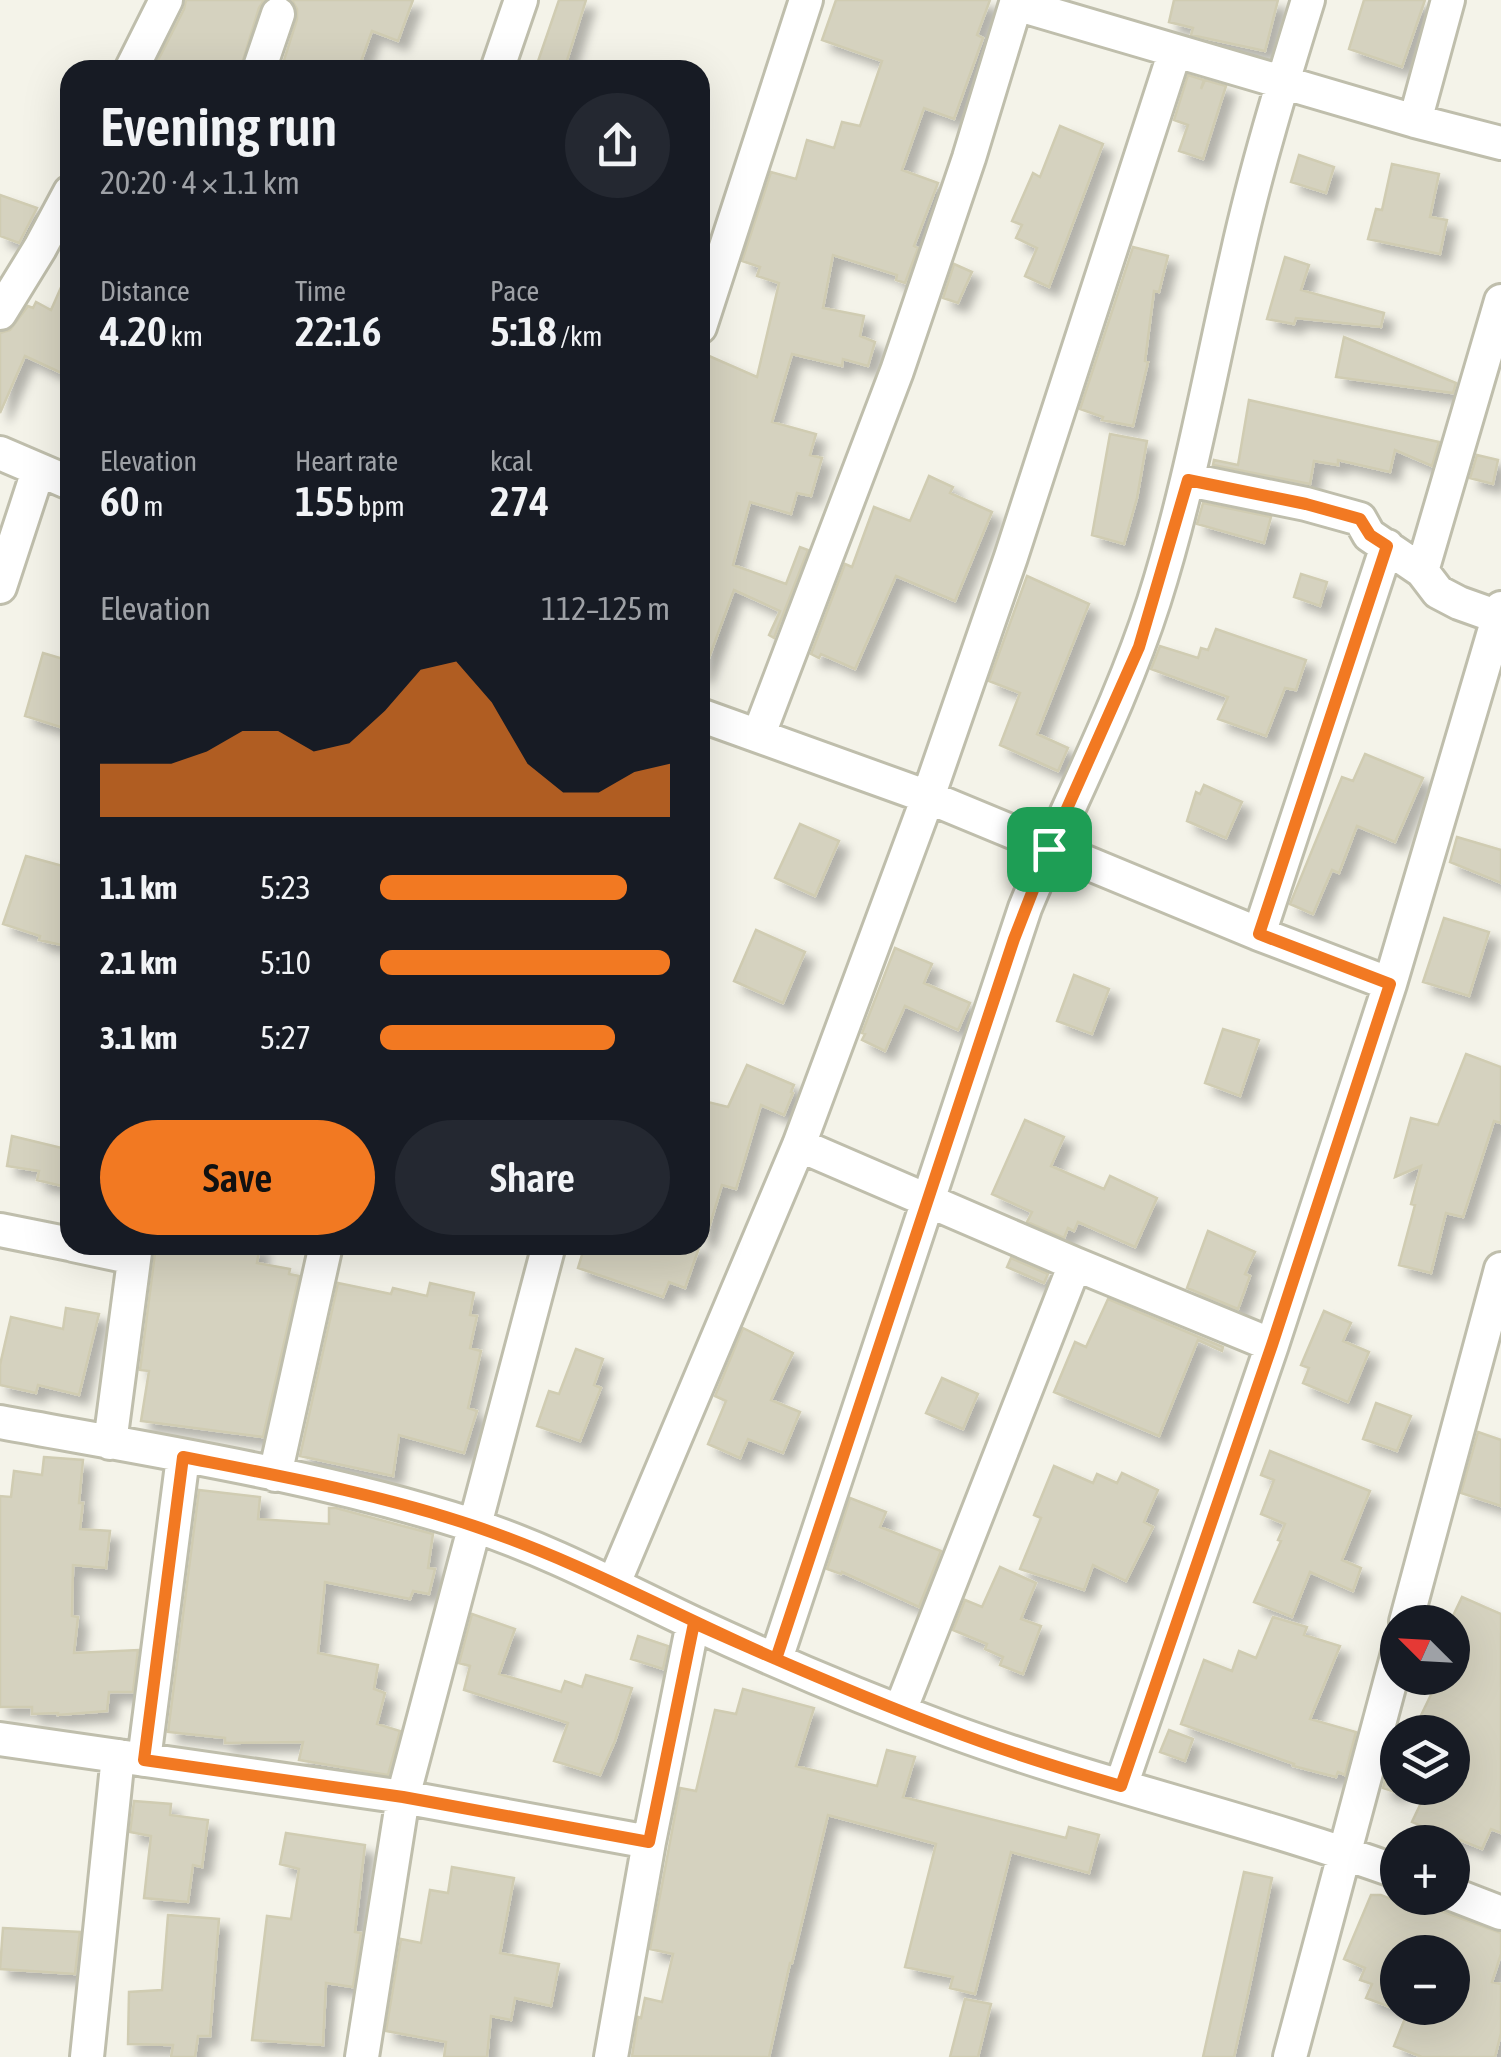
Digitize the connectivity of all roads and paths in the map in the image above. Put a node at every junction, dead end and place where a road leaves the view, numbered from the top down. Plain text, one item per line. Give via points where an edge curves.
1 (166, 0) edge
2 (521, 0) edge
3 (806, 0) edge
4 (1308, 0) edge
5 (1448, 0) edge
6 (1017, 2) edge
7 (278, 14) dead end
8 (1175, 51) junction
9 (136, 60) edge
10 (262, 60) edge
11 (500, 60) edge
12 (1282, 82) junction
13 (1415, 121) junction
14 (1501, 143) edge
15 (60, 211) edge
16 (710, 296) edge
17 (1501, 301) edge
18 (2, 307) edge
19 (0, 453) edge
20 (38, 471) junction
21 (60, 480) edge
22 (1188, 480) junction
23 (1387, 546) junction
24 (1422, 571) junction
25 (0, 587) edge
26 (1500, 614) edge
27 (710, 717) edge
28 (759, 734) junction
29 (928, 797) junction
30 (1049, 849) junction
31 (1259, 934) junction
32 (1390, 984) junction
33 (798, 1144) junction
34 (928, 1202) junction
35 (0, 1230) edge
36 (60, 1242) edge
37 (134, 1255) edge
38 (324, 1255) edge
39 (546, 1255) edge
40 (1075, 1264) junction
41 (1501, 1268) edge
42 (1272, 1345) junction
43 (0, 1422) edge
44 (110, 1443) junction
45 (183, 1457) junction
46 (276, 1475) junction
47 (474, 1526) junction
48 (614, 1584) junction
49 (1411, 1605) edge
50 (694, 1623) junction
51 (776, 1659) junction
52 (1387, 1695) edge
53 (900, 1711) junction
54 (0, 1739) edge
55 (131, 1758) junction
56 (1121, 1786) junction
57 (403, 1797) junction
58 (649, 1842) junction
59 (1344, 1853) junction
60 (1380, 1866) edge
61 (1470, 1898) edge
62 (1499, 1904) edge
63 (88, 2057) edge
64 (362, 2057) edge
65 (611, 2057) edge
66 (1290, 2057) edge

1 - 9 street
2 - 11 street
3 - 16 street
4 - 12 street
5 - 13 street
6 - 8 street
6 - 28 street via 897,371
7 - 10 street
8 - 12 street
8 - 29 street
12 - 13 street
12 - 22 street
13 - 14 street
15 - 18 street
17 - 24 street
19 - 20 street
20 - 21 street
20 - 25 street
22 - 23 street via 1360,519
22 - 30 street via 1139,647
23 - 24 street
23 - 31 street
24 - 26 street via 1438,592
26 - 32 street
27 - 28 street
28 - 29 street
29 - 30 street
29 - 33 street
30 - 31 street
30 - 34 street
31 - 32 street
32 - 42 street
33 - 34 street
33 - 48 street
34 - 40 street
34 - 51 street
35 - 36 street
37 - 44 street
38 - 46 street
39 - 47 street
40 - 42 street
40 - 53 street
41 - 49 street
42 - 56 street
43 - 44 street
44 - 45 street
45 - 46 street
45 - 55 street
46 - 47 street
47 - 48 street
47 - 57 street
48 - 50 street
50 - 51 street
50 - 58 street
51 - 53 street
52 - 59 street
53 - 56 street
54 - 55 street
55 - 57 street
55 - 63 street
56 - 59 street
57 - 58 street
57 - 64 street
58 - 65 street
59 - 60 street
59 - 66 street
61 - 62 street

